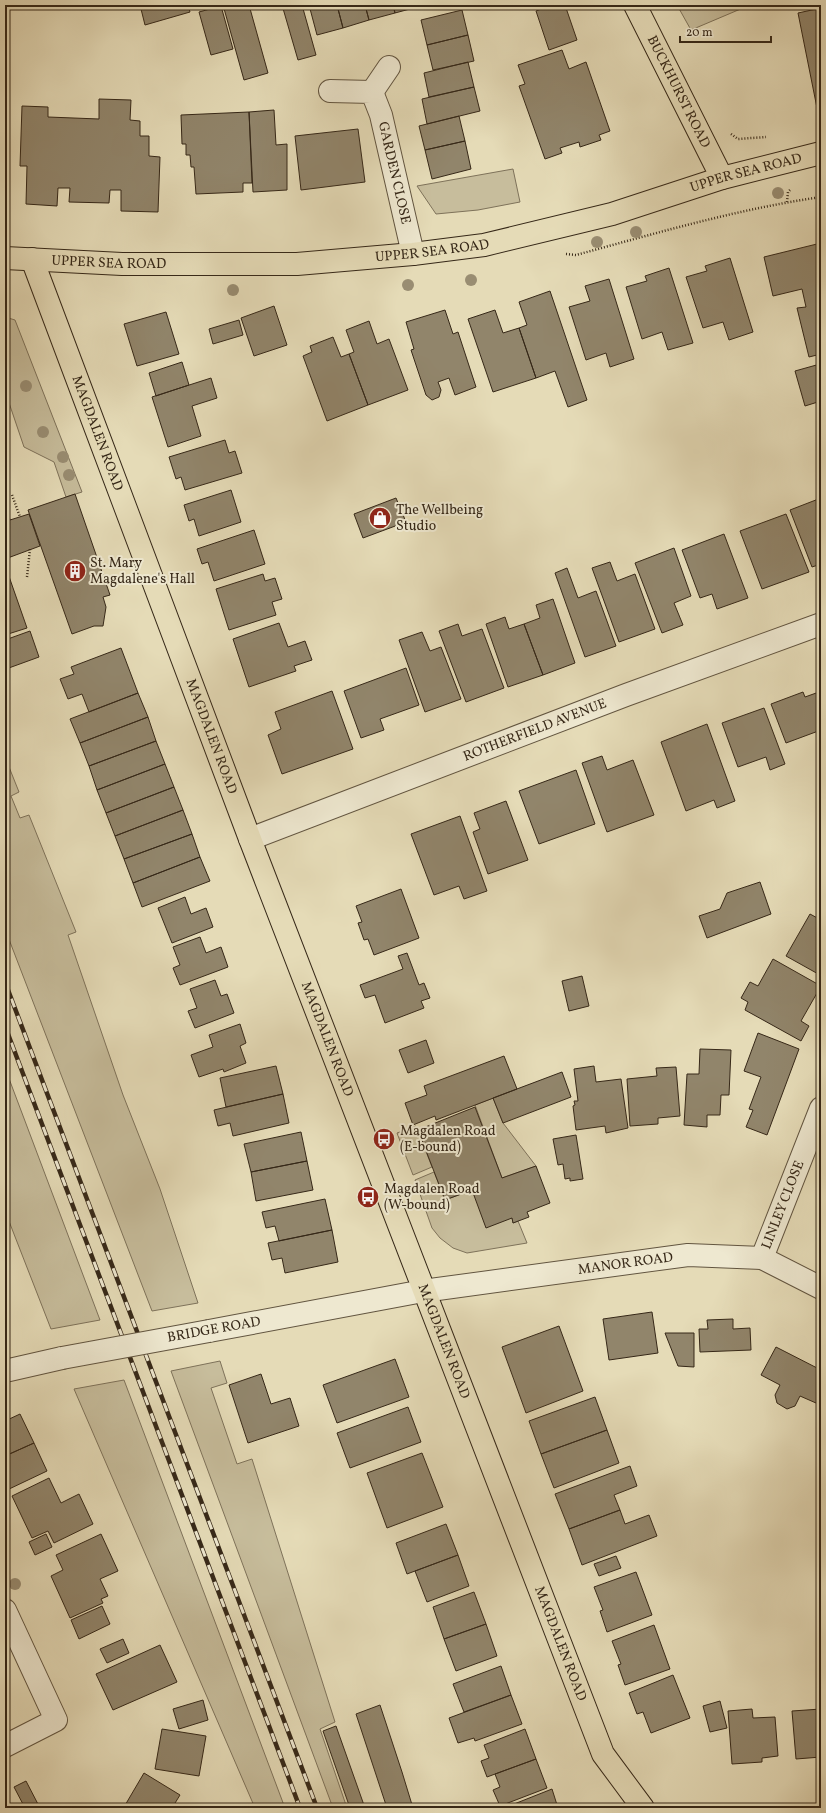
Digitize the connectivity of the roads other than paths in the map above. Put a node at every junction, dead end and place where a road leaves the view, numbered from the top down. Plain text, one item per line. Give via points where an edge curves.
1 (635, 5) edge
2 (389, 67) dead end
3 (330, 91) dead end
4 (372, 92) junction
5 (821, 153) edge
6 (722, 178) junction
7 (413, 254) junction
8 (5, 258) edge
9 (32, 259) junction
10 (821, 624) edge
11 (250, 839) junction
12 (821, 1108) edge
13 (762, 1258) junction
14 (821, 1288) edge
15 (423, 1291) junction
16 (5, 1371) edge
17 (5, 1610) edge
18 (5, 1746) edge
19 (643, 1808) edge

1 - 6 main road, BUCKHURST ROAD
2 - 4 street
3 - 4 street
4 - 7 street, GARDEN CLOSE via 380,115
5 - 6 main road, UPPER SEA ROAD
6 - 7 main road, UPPER SEA ROAD via 612,214 484,245
7 - 9 main road, UPPER SEA ROAD via 296,264 122,264
8 - 9 main road, UPPER SEA ROAD
9 - 11 main road, MAGDALEN ROAD
10 - 11 street, ROTHERFIELD AVENUE via 626,695
11 - 15 main road, MAGDALEN ROAD
12 - 13 street, LINLEY CLOSE
13 - 14 street, MANOR ROAD
13 - 15 street, MANOR ROAD via 688,1255
15 - 16 street, BRIDGE ROAD, bridge via 62,1358
15 - 19 main road, MAGDALEN ROAD via 602,1754
17 - 18 street via 56,1720

